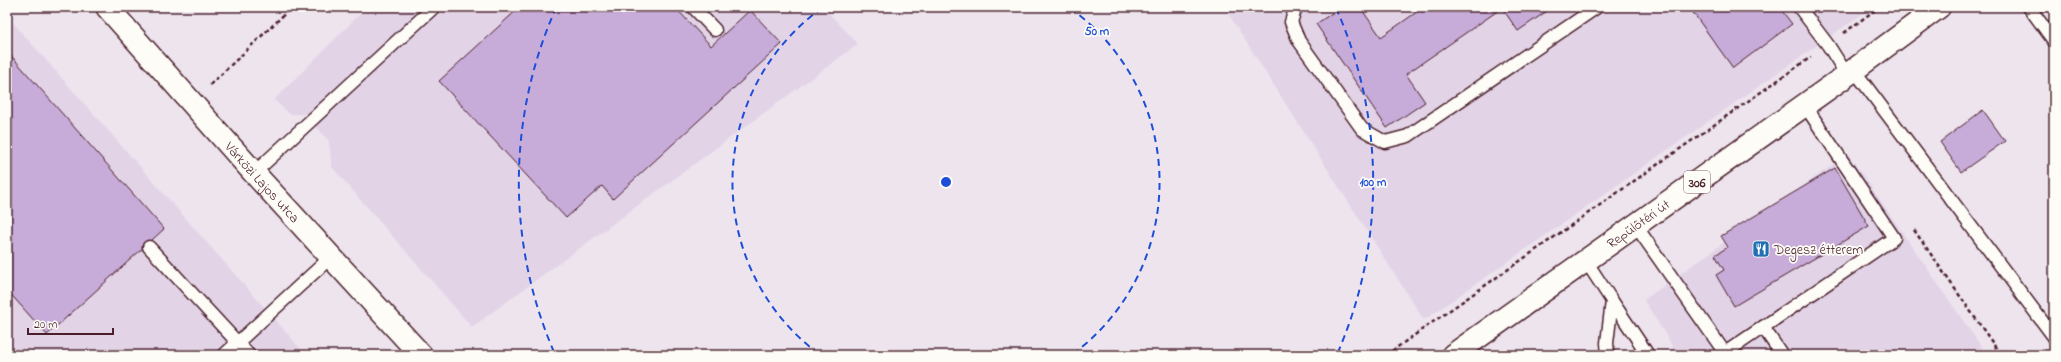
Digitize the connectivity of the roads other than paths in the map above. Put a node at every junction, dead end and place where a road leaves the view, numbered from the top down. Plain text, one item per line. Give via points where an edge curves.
1 (107, 7) edge
2 (434, 7) edge
3 (693, 7) edge
4 (1296, 7) edge
5 (1597, 7) edge
6 (1799, 7) edge
7 (1939, 7) edge
8 (2029, 7) edge
9 (715, 30) dead end
10 (2054, 41) edge
11 (1850, 73) junction
12 (1807, 103) junction
13 (254, 173) junction
14 (1636, 226) junction
15 (149, 247) dead end
16 (331, 257) junction
17 (1586, 261) junction
18 (1612, 301) junction
19 (1763, 327) junction
20 (2052, 330) edge
21 (237, 343) junction
22 (224, 355) edge
23 (249, 355) edge
24 (421, 355) edge
25 (1453, 355) edge
26 (1608, 355) edge
27 (1648, 355) edge
28 (1782, 355) edge

1 - 13 main road, Várközi Lajos utca
2 - 13 lane
3 - 9 lane
4 - 5 lane via 1290,22 1299,41 1362,129 1385,142 1408,136
6 - 11 lane
7 - 11 main road, Repülőtéri út / 306
8 - 10 lane
11 - 12 main road, Repülőtéri út / 306
11 - 20 lane
12 - 14 main road, Repülőtéri út / 306
12 - 19 lane via 1812,116 1894,238
13 - 16 main road, Várközi Lajos utca
14 - 17 main road, Repülőtéri út / 306
14 - 19 lane via 1725,353
15 - 21 lane
16 - 21 lane
16 - 24 main road, Várközi Lajos utca
17 - 18 lane
17 - 25 main road, Repülőtéri út / 306
18 - 26 lane
18 - 27 lane
19 - 28 lane
21 - 22 lane
21 - 23 lane

